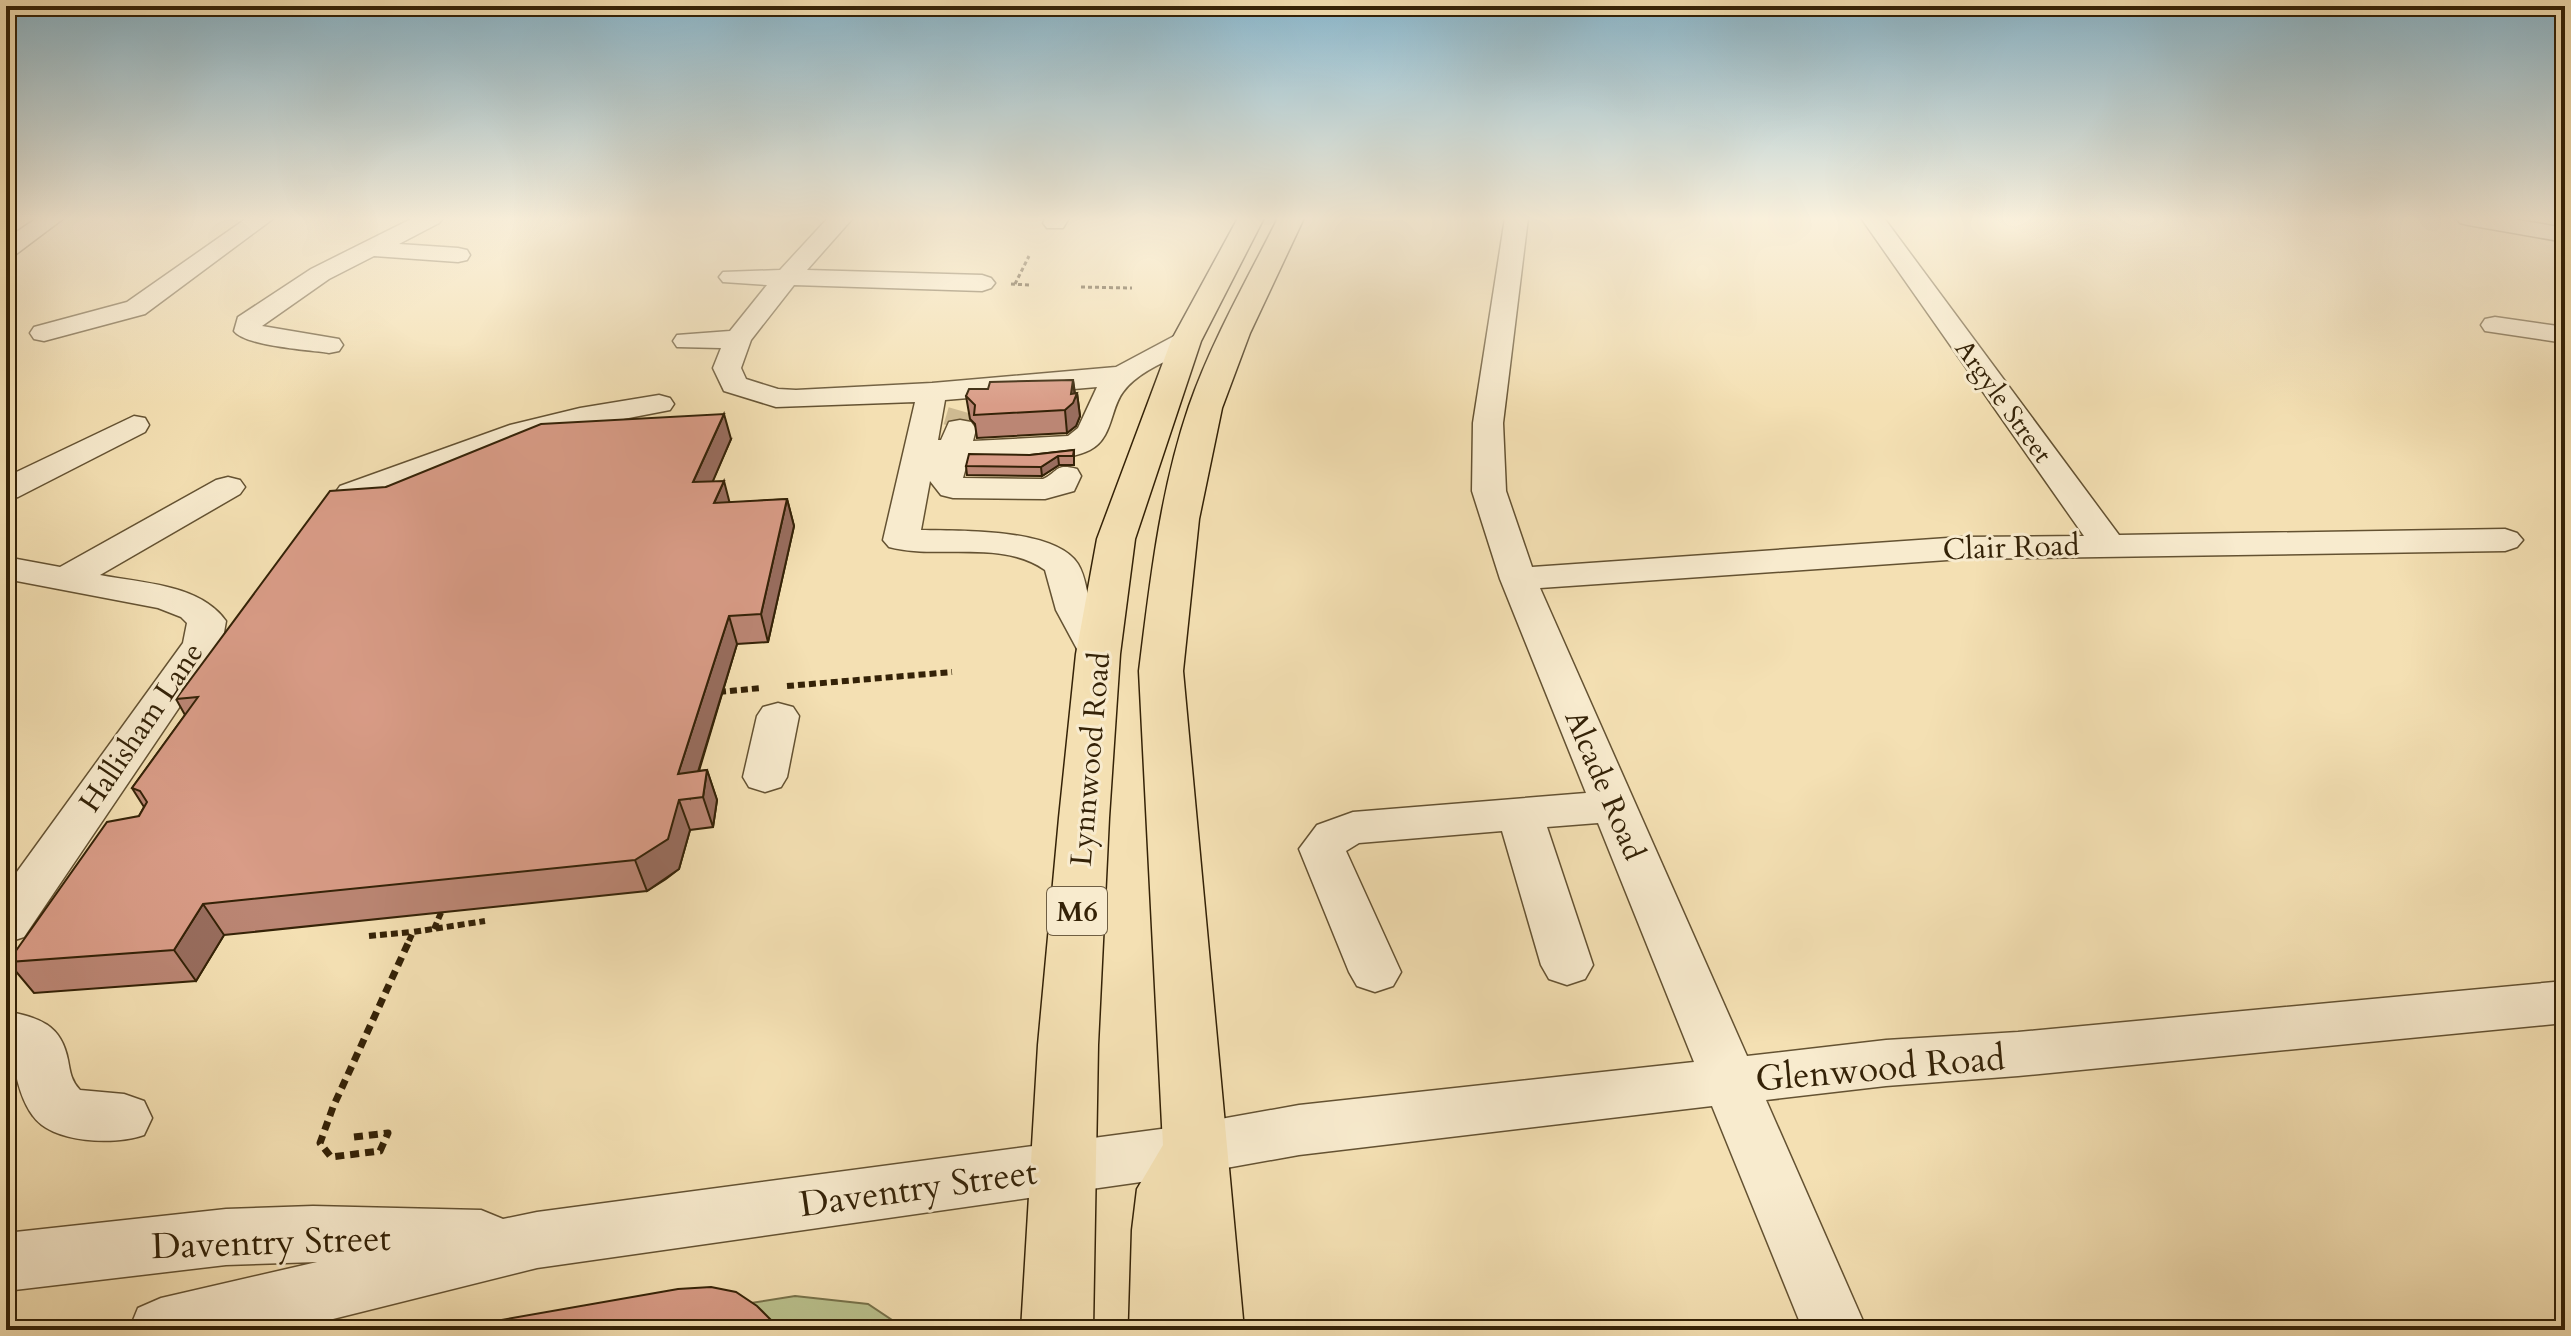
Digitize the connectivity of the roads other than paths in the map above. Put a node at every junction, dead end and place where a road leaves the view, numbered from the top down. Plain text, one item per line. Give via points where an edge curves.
1 (175, 280) edge
2 (311, 280) edge
3 (784, 280) edge
4 (888, 280) edge
5 (1212, 280) edge
6 (1261, 280) edge
7 (1508, 280) edge
8 (1917, 280) edge
9 (982, 283) dead end
10 (2495, 325) dead end
11 (44, 333) dead end
12 (2565, 335) edge
13 (738, 339) junction
14 (687, 341) dead end
15 (1186, 341) junction
16 (329, 345) dead end
17 (1116, 385) junction
18 (932, 392) junction
19 (659, 404) dead end
20 (134, 425) dead end
21 (959, 430) junction
22 (918, 450) junction
23 (1067, 460) junction
24 (228, 487) dead end
25 (1023, 489) junction
26 (6, 490) edge
27 (352, 493) edge
28 (2505, 540) dead end
29 (2108, 545) junction
30 (1059, 562) junction
31 (6, 568) edge
32 (68, 578) junction
33 (1518, 579) junction
34 (1098, 654) junction
35 (778, 697) road end
36 (765, 777) dead end
37 (1614, 806) junction
38 (1520, 815) junction
39 (125, 836) edge
40 (62, 844) junction
41 (6, 924) edge
42 (1567, 965) dead end
43 (1375, 972) dead end
44 (2565, 1002) edge
45 (6, 1033) edge
46 (1730, 1082) junction
47 (124, 1118) dead end
48 (1197, 1148) junction
49 (1061, 1168) junction
50 (537, 1240) junction
51 (6, 1262) edge
52 (161, 1330) edge
53 (1057, 1330) edge
54 (1165, 1330) edge
55 (1208, 1330) edge
56 (1835, 1330) edge

1 - 11 street via 136,308
2 - 16 street via 248,323 248,331
3 - 13 street
4 - 9 street
5 - 15 main road, Lynnwood Road / M6
6 - 48 main road via 1218,372 1195,449 1173,562 1161,671
7 - 33 street, Alcade Road via 1488,436 1489,491
8 - 29 street, Argyle Street
10 - 12 street
13 - 14 street
13 - 18 street via 728,377 747,390 796,399
15 - 17 street
15 - 34 main road, Lynnwood Road / M6 via 1116,539
17 - 18 street
17 - 21 street via 973,400
17 - 23 street via 1100,420
18 - 22 street
19 - 27 street via 589,414 502,438 397,481
20 - 26 street
21 - 22 street
21 - 23 street
21 - 25 street via 946,481 953,488
22 - 30 street via 901,540 1019,547
23 - 25 street via 1062,484
24 - 32 street
25 - 30 street
28 - 29 street, Clair Road
29 - 33 street, Clair Road via 1848,554
30 - 34 street via 1073,607
31 - 32 street, Hallisham Lane
32 - 40 street, Hallisham Lane via 167,599 194,609 207,621 202,644
33 - 37 street, Alcade Road
34 - 49 main road, Lynnwood Road / M6
35 - 36 street
37 - 38 street
37 - 46 street, Alcade Road
38 - 42 street
38 - 43 street via 1353,828 1333,836 1322,849
39 - 40 street
40 - 41 street, Hallisham Lane
44 - 46 street, Glenwood Road via 1886,1063
45 - 47 street via 38,1046 43,1084 64,1112
46 - 48 street, Glenwood Road via 1299,1130
46 - 56 street, Alcade Road
48 - 49 street, Glenwood Road
48 - 54 main road via 1170,1189
48 - 55 main road
49 - 50 street, Daventry Street
49 - 53 main road, Lynnwood Road / M6
50 - 51 street, Daventry Street via 226,1237
50 - 52 street, Daventry Street

